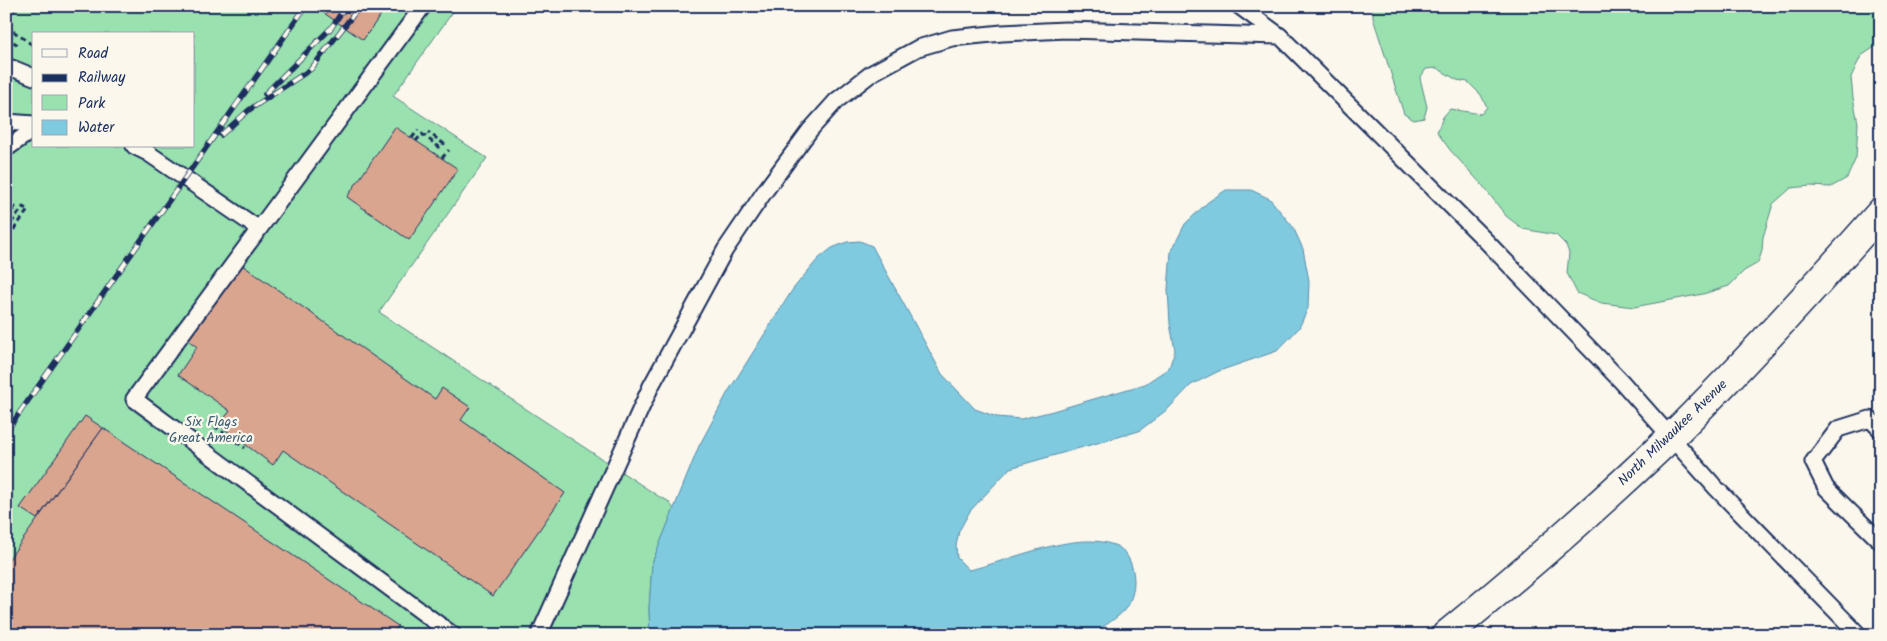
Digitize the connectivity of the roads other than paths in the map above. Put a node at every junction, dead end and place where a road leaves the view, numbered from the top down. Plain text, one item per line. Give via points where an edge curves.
1 (424, 6) edge
2 (1239, 6) edge
3 (1280, 36) junction
4 (12, 68) dead end
5 (32, 76) edge
6 (6, 122) edge
7 (32, 124) edge
8 (32, 130) edge
9 (138, 148) edge
10 (6, 149) edge
11 (1881, 212) edge
12 (259, 229) junction
13 (1881, 430) edge
14 (1670, 437) junction
15 (1881, 542) edge
16 (453, 635) edge
17 (539, 635) edge
18 (1446, 635) edge
19 (1859, 635) edge

1 - 12 lane
2 - 3 lane
3 - 14 lane via 1487,242 1621,381
3 - 17 lane via 1066,30 952,38 918,48 872,73 836,101 810,130 725,250 651,386
4 - 5 lane
6 - 7 lane
8 - 10 lane
9 - 12 lane
11 - 14 main road, North Milwaukee Avenue via 1776,329
12 - 16 lane via 134,398
13 - 15 lane via 1870,419 1838,428 1814,462 1826,488
14 - 18 main road, North Milwaukee Avenue
14 - 19 lane

